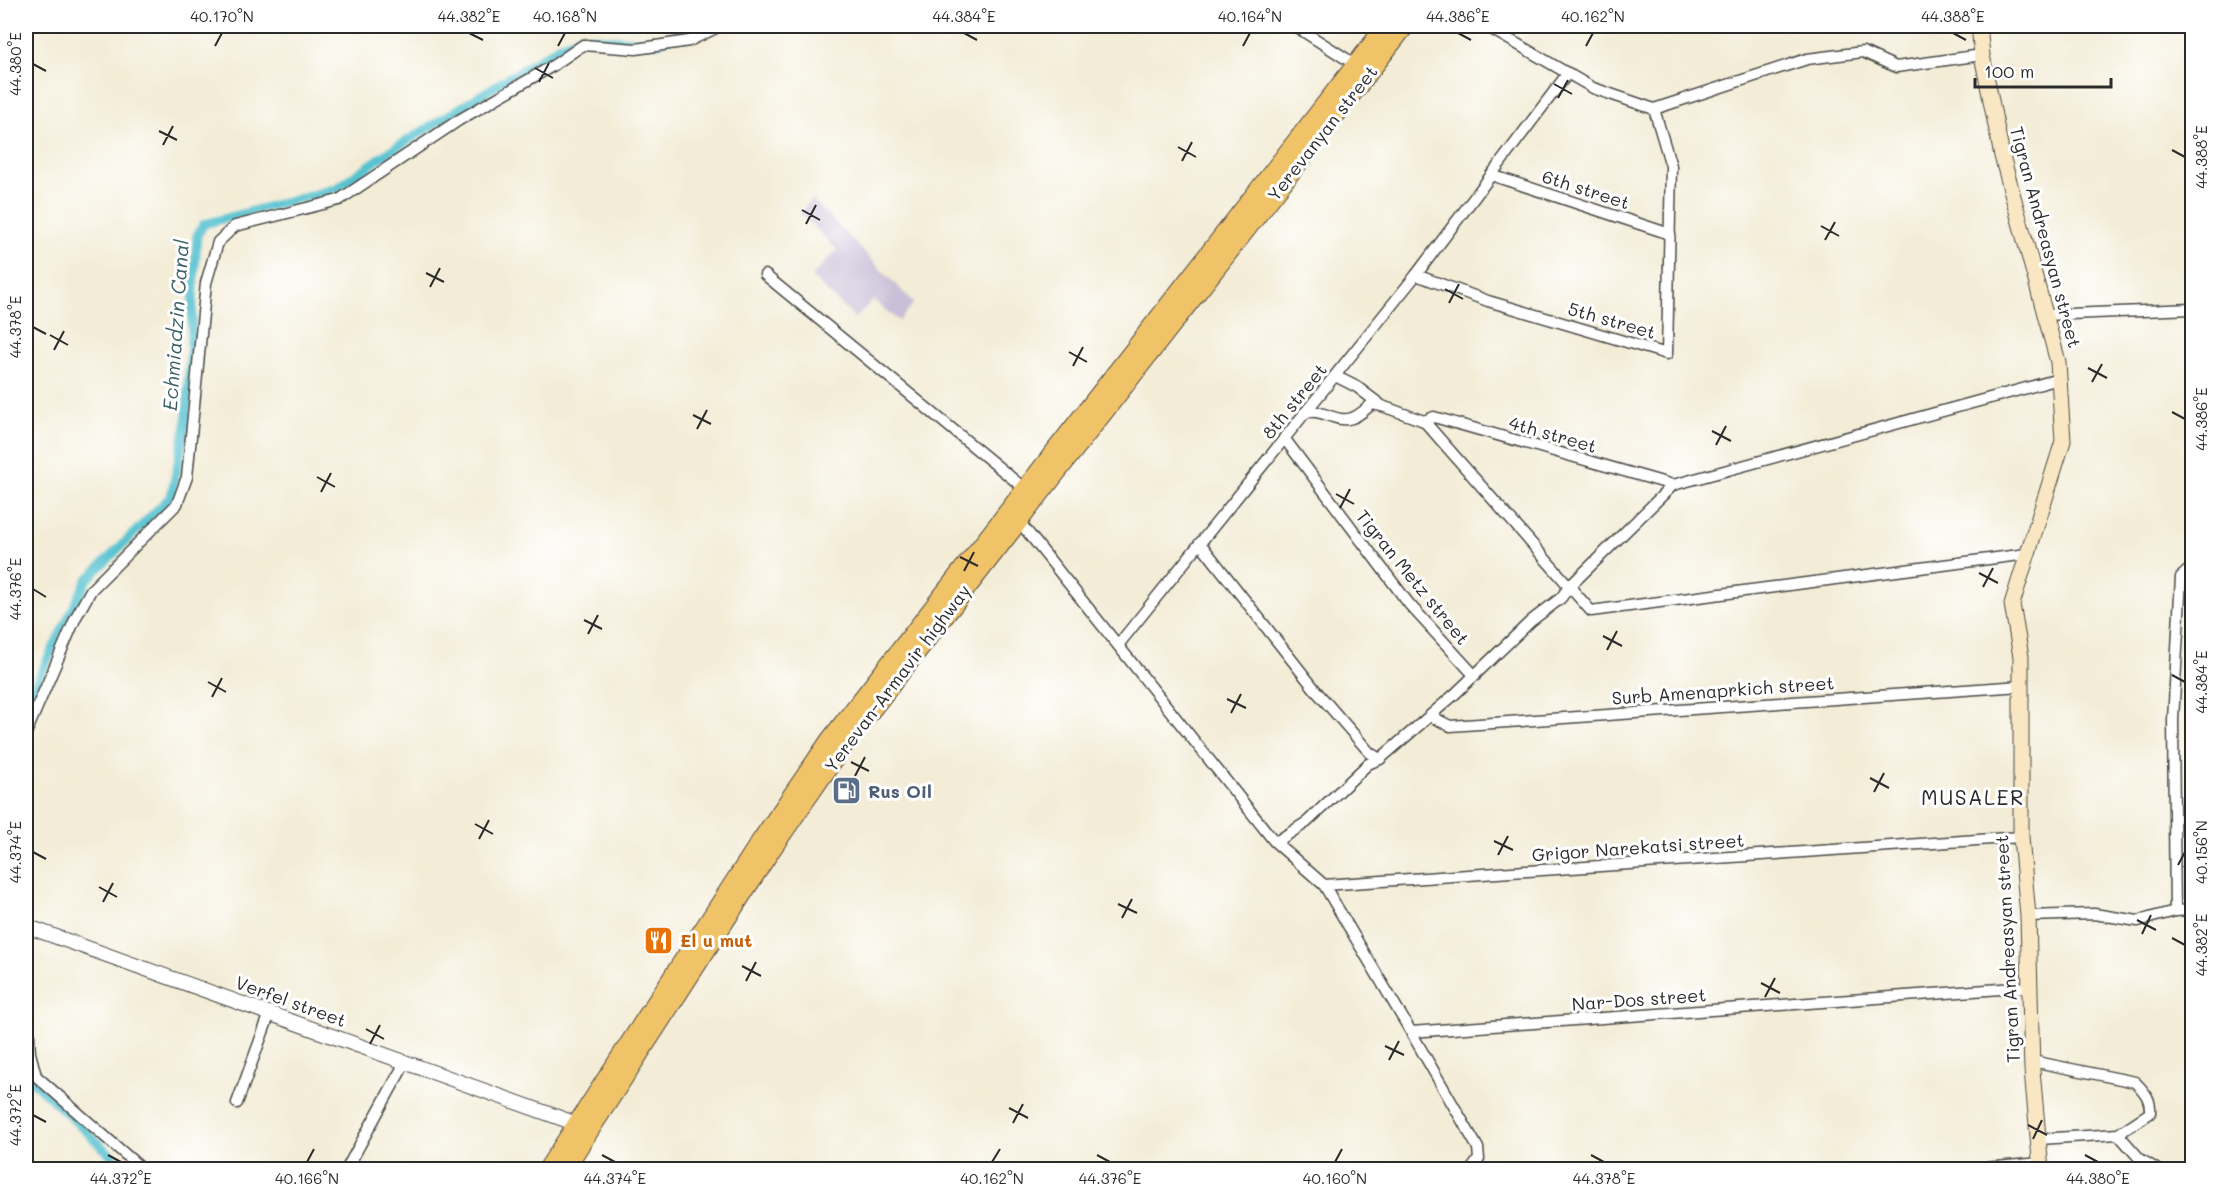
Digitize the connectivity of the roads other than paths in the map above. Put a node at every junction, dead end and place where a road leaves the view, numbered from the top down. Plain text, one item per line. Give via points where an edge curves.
1 (720, 26) edge
2 (1295, 26) edge
3 (1386, 26) edge
4 (1405, 26) edge
5 (1486, 26) edge
6 (1979, 26) edge
7 (1982, 56) junction
8 (1356, 65) junction
9 (1568, 73) junction
10 (1654, 109) junction
11 (1491, 175) junction
12 (1233, 234) junction
13 (1670, 234) junction
14 (765, 275) dead end
15 (1416, 275) junction
16 (2193, 309) edge
17 (2045, 315) junction
18 (1335, 376) junction
19 (2059, 379) junction
20 (1382, 406) junction
21 (1304, 413) junction
22 (1424, 421) junction
23 (1284, 438) junction
24 (1674, 485) junction
25 (1025, 489) junction
26 (1018, 520) junction
27 (1200, 543) junction
28 (2027, 554) junction
29 (2193, 567) edge
30 (1569, 587) junction
31 (1118, 645) junction
32 (1475, 676) junction
33 (2021, 686) junction
34 (1430, 716) junction
35 (26, 734) edge
36 (1380, 759) junction
37 (2021, 837) junction
38 (1275, 842) junction
39 (1324, 885) junction
40 (2193, 910) edge
41 (2175, 911) junction
42 (2028, 916) junction
43 (26, 926) edge
44 (2028, 987) junction
45 (26, 990) edge
46 (270, 1013) junction
47 (1411, 1032) junction
48 (28, 1054) edge
49 (406, 1061) junction
50 (2032, 1061) junction
51 (621, 1070) junction
52 (601, 1100) junction
53 (237, 1103) dead end
54 (577, 1124) junction
55 (2118, 1134) junction
56 (2039, 1139) junction
57 (2041, 1166) edge
58 (143, 1170) edge
59 (346, 1170) edge
60 (547, 1170) edge
61 (564, 1170) edge
62 (1471, 1170) edge
63 (1962, 1170) edge
64 (2158, 1170) edge

1 - 35 street via 689,41 636,49 583,45 459,120 339,200 235,226 218,242 206,282 187,477 177,504 91,590
2 - 8 street
3 - 8 highway, Yerevanyan street
4 - 12 highway, Yerevanyan street
5 - 9 street
6 - 7 main road, Tigran Andreasyan street
7 - 10 street via 1896,68 1863,52 1807,59
7 - 17 main road, Tigran Andreasyan street via 2002,156
8 - 12 highway, Yerevanyan street
9 - 10 street via 1593,88
9 - 11 street, 8th street
10 - 13 street, 5th street via 1671,166
11 - 13 street, 6th street
11 - 15 street, 8th street
12 - 25 highway, Yerevan-Armavir highway
12 - 26 highway, Yerevan-Armavir highway
13 - 15 street, 5th street via 1667,354 1488,301
14 - 25 street
15 - 18 street, 8th street
16 - 17 street
17 - 19 main road, Tigran Andreasyan street
18 - 20 street
18 - 21 street, 8th street
19 - 24 street
19 - 28 main road, Tigran Andreasyan street via 2063,441
20 - 21 street via 1372,404 1353,418 1342,419 1320,412
20 - 22 street
21 - 23 street, 8th street
22 - 24 street, 4th street via 1434,417
22 - 30 street
23 - 27 street, 8th street
23 - 32 street, Tigran Metz street via 1409,604
24 - 30 street
25 - 51 highway, Yerevan-Armavir highway via 830,740 762,839
26 - 31 street
26 - 51 highway, Yerevan-Armavir highway via 841,749
27 - 31 street, 8th street
27 - 36 street via 1317,692 1370,753
28 - 30 street via 1591,611
28 - 33 main road, Tigran Andreasyan street via 2012,604 2021,657
29 - 41 street via 2181,578 2173,720
30 - 32 street
31 - 38 street
32 - 34 street
33 - 34 street, Surb Amenaprkich street via 1450,726
33 - 37 main road, Tigran Andreasyan street
34 - 36 street
36 - 38 street via 1368,764 1306,822
37 - 39 street, Grigor Narekatsi street
37 - 42 main road, Tigran Andreasyan street
38 - 39 street
39 - 47 street
40 - 41 street
41 - 42 street via 2138,921 2094,914
42 - 44 main road, Tigran Andreasyan street
43 - 46 street, Verfel street
44 - 47 street, Nar-Dos street
44 - 50 main road, Tigran Andreasyan street
45 - 48 street
46 - 49 street, Verfel street
46 - 53 street
47 - 62 street via 1478,1148 1479,1159
48 - 58 street via 36,1076
49 - 54 street, Verfel street
49 - 59 street
50 - 55 street via 2135,1082 2146,1093 2150,1113
50 - 56 main road, Tigran Andreasyan street
51 - 52 highway, Yerevan-Armavir highway
52 - 54 highway
52 - 61 highway
54 - 60 highway
55 - 56 street
55 - 64 street via 2140,1159
56 - 57 main road, Tigran Andreasyan street
57 - 63 street

